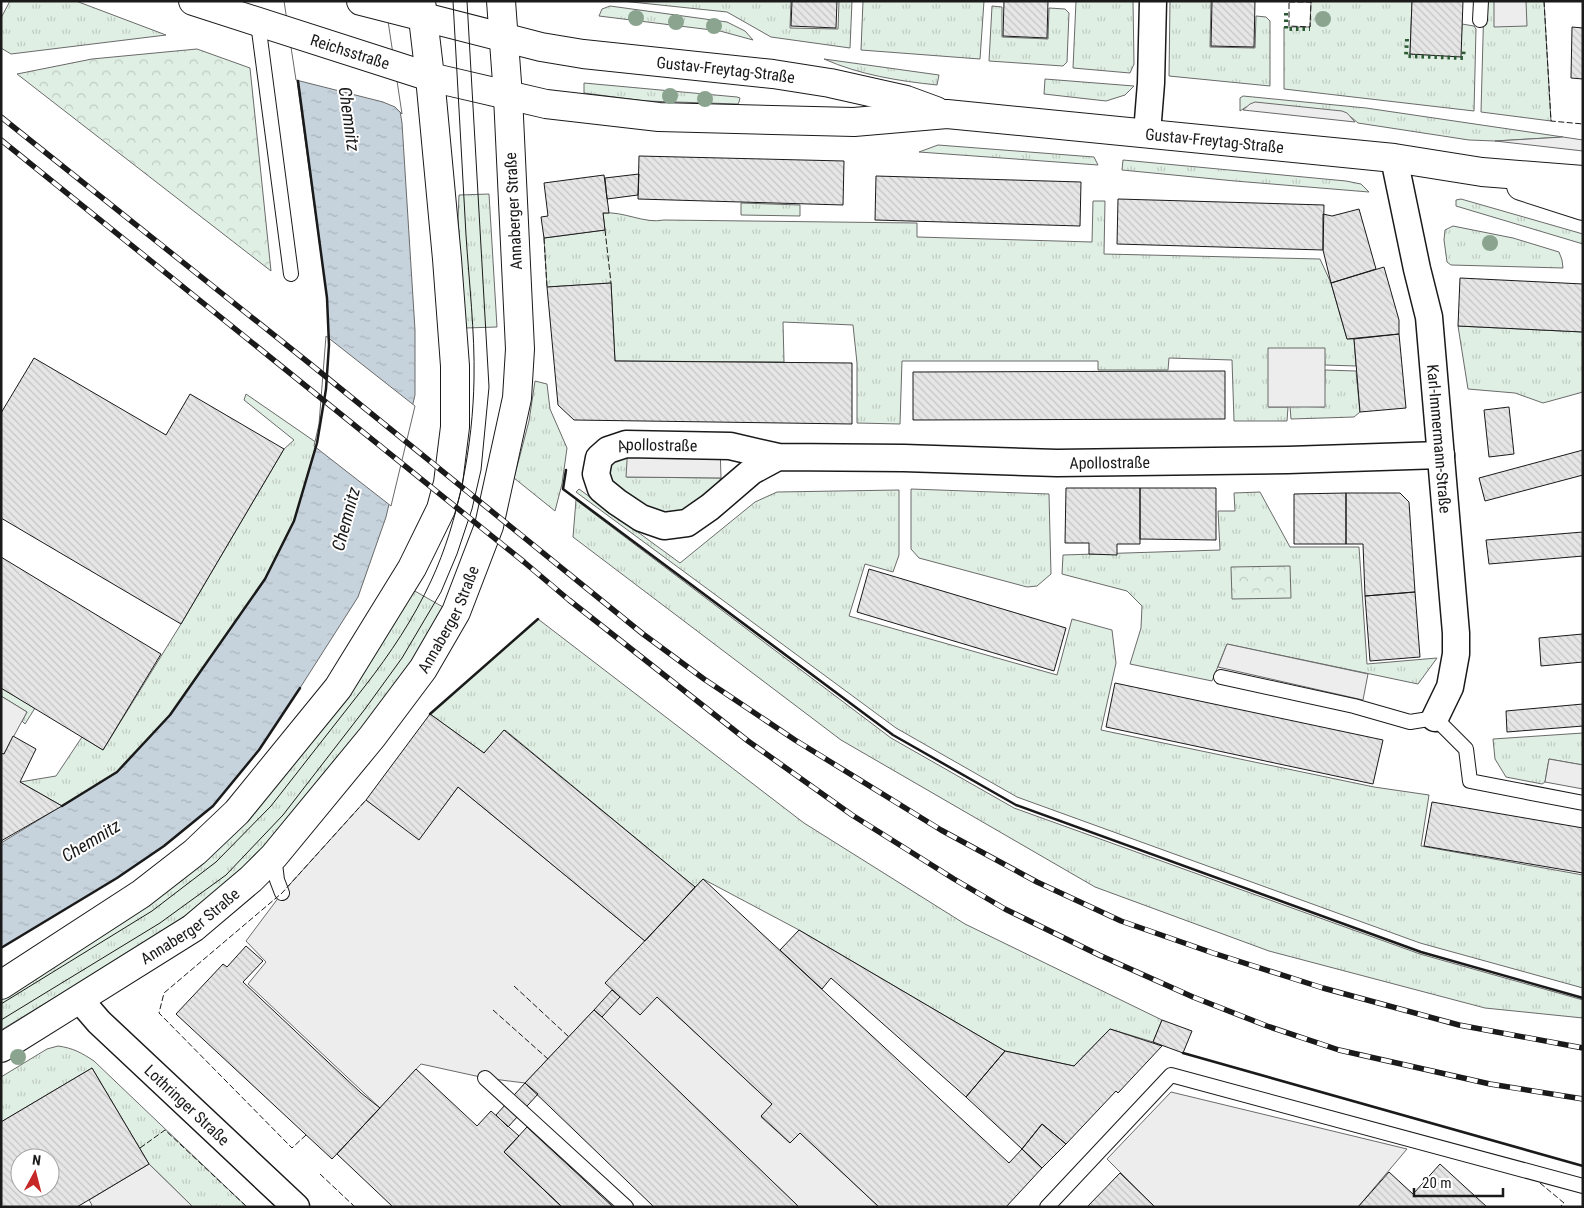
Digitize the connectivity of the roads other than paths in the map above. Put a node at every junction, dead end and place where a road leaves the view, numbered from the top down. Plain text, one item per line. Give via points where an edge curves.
1 (193, 1) edge
2 (361, 1) edge
3 (502, 1) edge
4 (1153, 1) edge
5 (1481, 1) edge
6 (422, 10) edge
7 (1480, 20) dead end
8 (266, 26) junction
9 (504, 38) junction
10 (430, 77) junction
11 (508, 96) junction
12 (947, 114) junction
13 (1147, 134) junction
14 (1394, 158) junction
15 (1482, 172) junction
16 (1583, 180) edge
17 (1583, 206) edge
18 (292, 274) dead end
19 (1441, 455) junction
20 (778, 458) junction
21 (1222, 677) dead end
22 (1435, 718) junction
23 (1583, 803) edge
24 (274, 856) junction
25 (282, 893) dead end
26 (1, 985) edge
27 (80, 1000) junction
28 (1, 1048) edge
29 (485, 1078) dead end
30 (1583, 1186) edge
31 (296, 1207) edge
32 (626, 1207) edge
33 (1047, 1207) edge

1 - 8 main road, Reichsstraße
2 - 6 main road via 389,10
3 - 9 main road, Annaberger Straße
4 - 13 street
5 - 7 lane
6 - 9 main road
6 - 10 main road
8 - 10 main road, Reichsstraße
8 - 18 lane
9 - 11 main road, Annaberger Straße
9 - 12 main road, Gustav-Freytag-Straße via 583,54 830,83 906,100
10 - 11 main road, Reichsstraße
10 - 26 main road via 456,366 455,427 448,483 441,509 425,543 390,607 338,688 237,812 195,852 141,894
11 - 12 main road, Gustav-Freytag-Straße via 546,104 659,117 854,122
11 - 24 main road, Annaberger Straße via 520,349 517,398 490,526 456,612 423,669
12 - 13 main road, Gustav-Freytag-Straße
13 - 14 main road, Gustav-Freytag-Straße
14 - 15 main road, Gustav-Freytag-Straße
14 - 19 street, Karl-Immermann-Straße via 1429,318
15 - 16 main road, Gustav-Freytag-Straße
15 - 17 main road, Gustav-Freytag-Straße
19 - 20 street, Apollostraße via 1057,463
19 - 22 street, Karl-Immermann-Straße via 1456,654 1450,687
20 - 20 street, Apollostraße via 730,446 626,444 608,450 599,458 596,474 601,488 617,502 641,518 664,526 688,523 752,471
21 - 22 lane via 1354,706 1410,722
22 - 23 lane via 1466,749 1470,781
24 - 25 lane
24 - 27 main road, Annaberger Straße via 193,928
27 - 28 main road, Annaberger Straße
27 - 31 street, Lothringer Straße via 99,1022
29 - 32 lane
30 - 33 lane via 1171,1075

